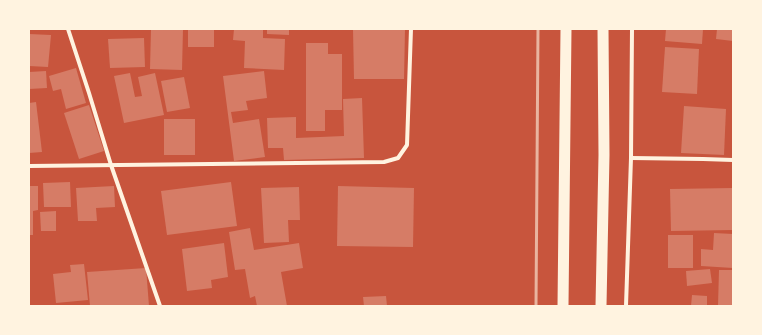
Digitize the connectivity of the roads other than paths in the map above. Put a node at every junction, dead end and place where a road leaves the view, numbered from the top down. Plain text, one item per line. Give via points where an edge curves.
1 (68, 29) edge
2 (411, 29) edge
3 (566, 29) edge
4 (603, 29) edge
5 (632, 29) edge
6 (631, 158) junction
7 (733, 160) edge
8 (110, 165) junction
9 (29, 166) edge
10 (160, 306) edge
11 (563, 306) edge
12 (601, 306) edge
13 (626, 306) edge

1 - 8 street
2 - 8 street via 407,145 398,158 384,162
3 - 11 highway
4 - 12 highway
5 - 6 street
6 - 7 street
6 - 13 street
8 - 9 street
8 - 10 street

